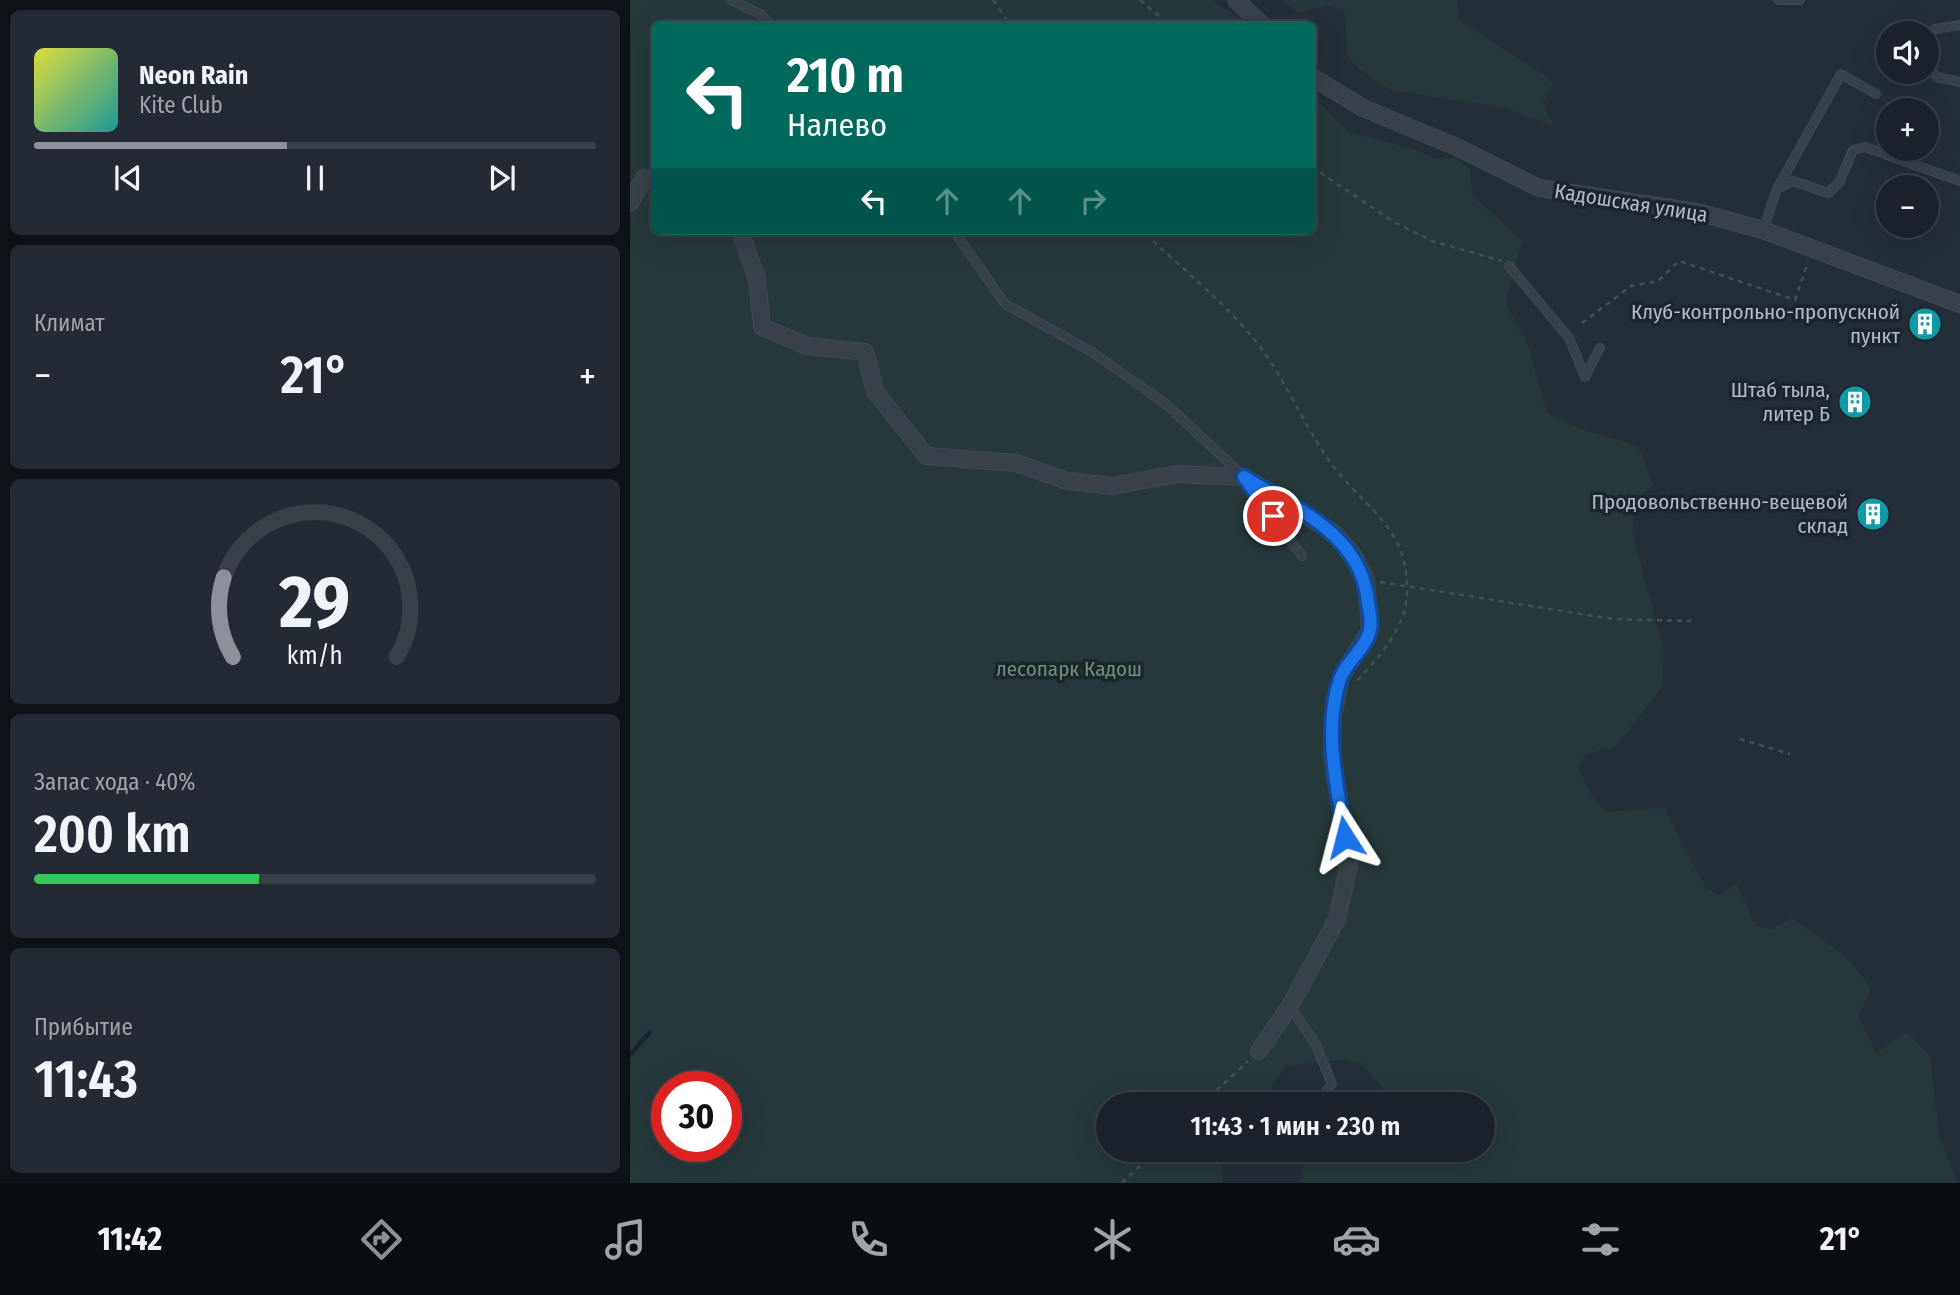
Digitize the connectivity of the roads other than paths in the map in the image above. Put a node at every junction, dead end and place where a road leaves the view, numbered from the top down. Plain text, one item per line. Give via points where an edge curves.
1 (731, 0) edge
2 (1236, 0) edge
3 (1778, 0) edge
4 (1800, 0) edge
5 (768, 21) edge
6 (1258, 21) edge
7 (1960, 25) edge
8 (1939, 28) edge
9 (1939, 77) edge
10 (1316, 79) edge
11 (1960, 82) edge
12 (1876, 94) dead end
13 (643, 178) edge
14 (1960, 180) edge
15 (1776, 188) junction
16 (630, 203) edge
17 (1763, 230) junction
18 (741, 235) edge
19 (957, 235) edge
20 (1509, 266) road end
21 (1960, 304) edge
22 (1600, 348) dead end
23 (1244, 477) junction
24 (1302, 556) dead end
25 (1290, 1006) junction
26 (1259, 1051) road end
27 (1325, 1092) edge

1 - 5 lane
2 - 6 street
3 - 4 lane
7 - 8 lane
9 - 11 lane
10 - 17 street, Кадошская улица via 1363,108 1539,188 1698,212
12 - 15 lane via 1840,74
13 - 16 street
14 - 15 lane via 1865,147 1853,150 1839,183 1828,193 1793,181
15 - 17 lane
17 - 21 street, Кадошская улица
18 - 23 street via 757,279 762,327 807,346 865,352 875,391 926,456 1016,463 1067,481 1113,486 1177,474
19 - 23 lane via 1005,304 1093,352 1167,405
20 - 22 lane via 1569,338 1585,377
23 - 24 lane
23 - 25 street via 1334,533 1366,579 1370,630 1341,677 1332,755 1349,865 1336,919
25 - 26 street
25 - 27 lane via 1316,1045 1332,1084

